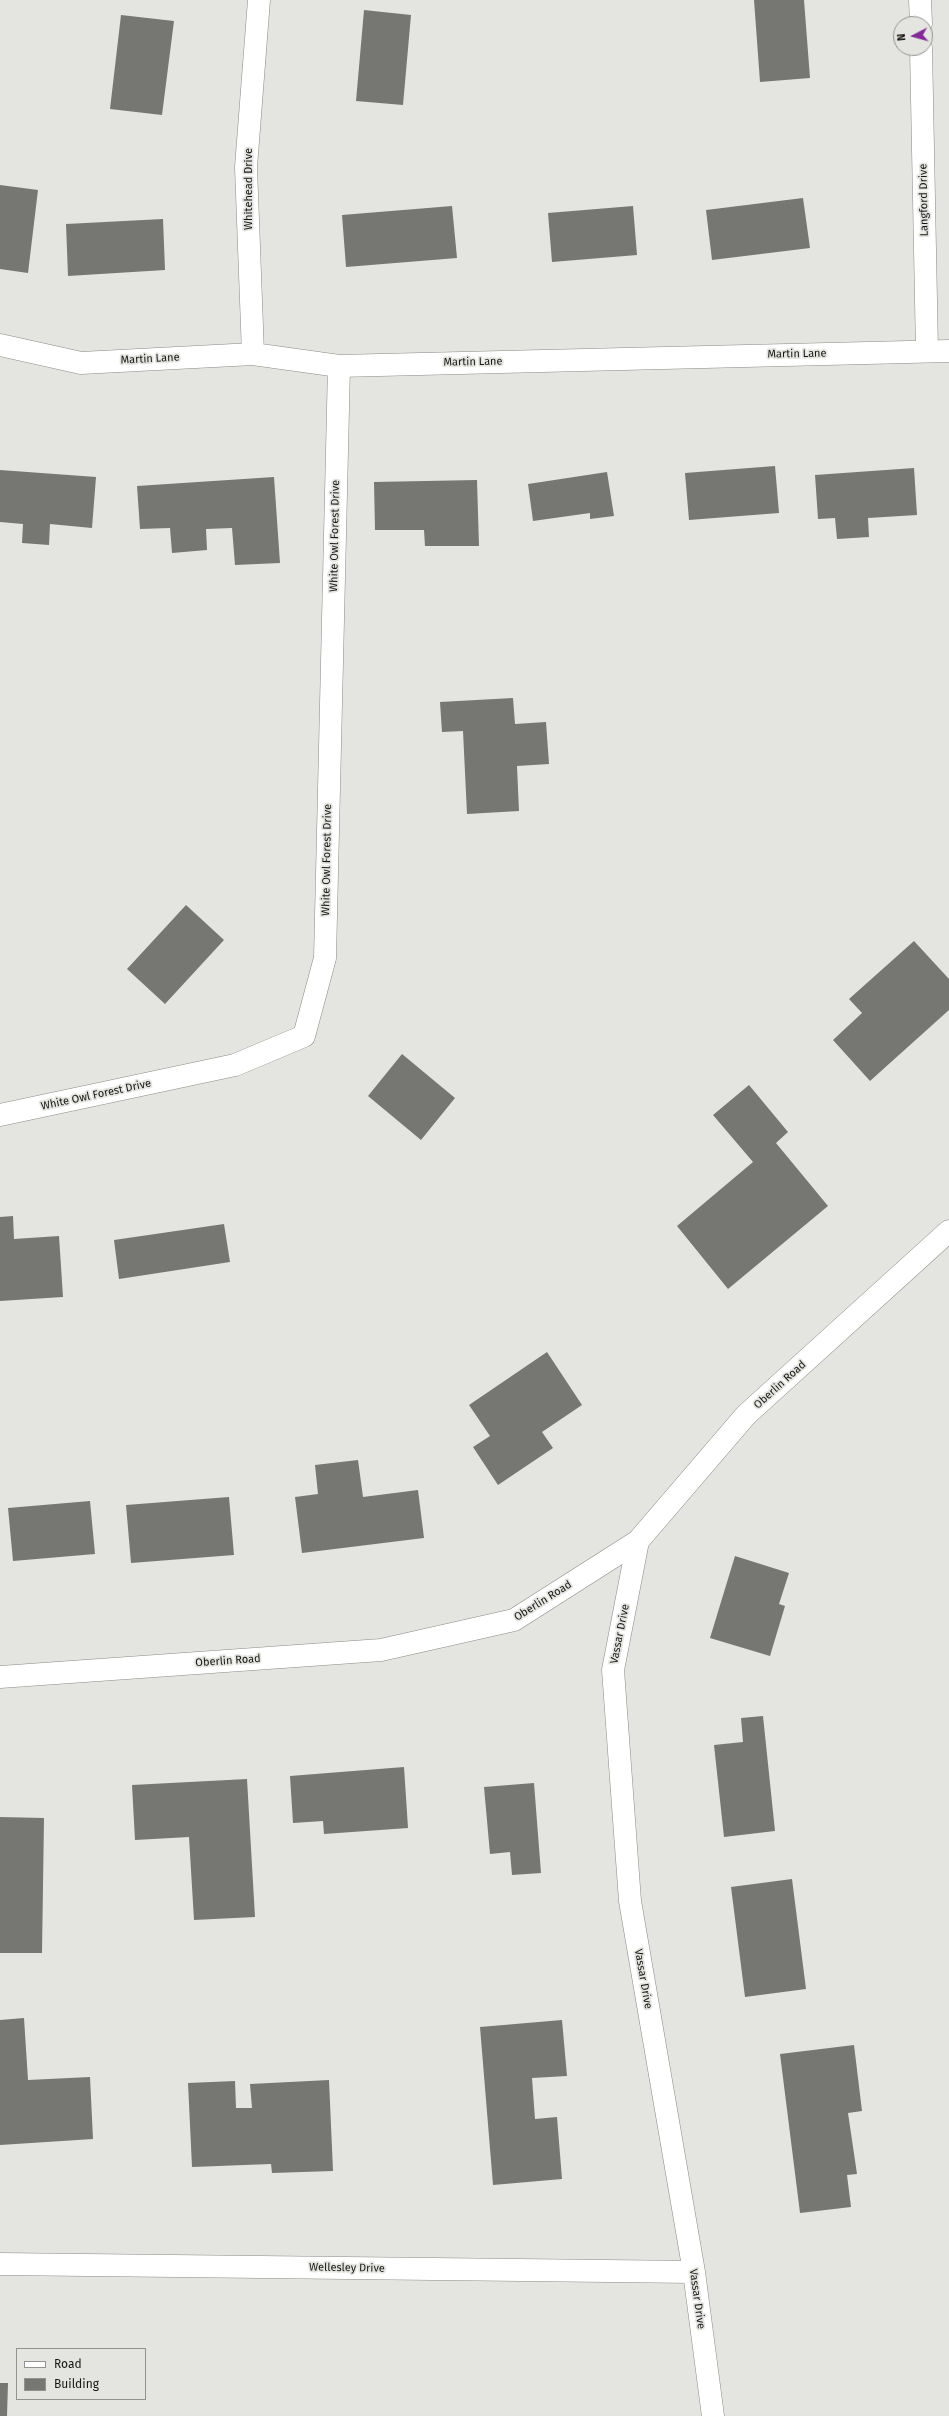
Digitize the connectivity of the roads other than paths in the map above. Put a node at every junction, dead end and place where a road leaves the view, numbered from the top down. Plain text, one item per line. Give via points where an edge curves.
1 (259, 0) edge
2 (920, 0) edge
3 (920, 16) edge
4 (921, 56) edge
5 (0, 345) edge
6 (927, 351) junction
7 (949, 351) edge
8 (253, 354) junction
9 (339, 366) junction
10 (0, 1115) edge
11 (949, 1231) edge
12 (638, 1541) junction
13 (0, 1677) edge
14 (0, 2264) edge
15 (694, 2272) junction
16 (713, 2416) edge

1 - 8 street, Whitehead Drive via 246,167
2 - 3 street
4 - 6 street, Langford Drive
5 - 8 street, Martin Lane via 81,363
6 - 7 street, Martin Lane
6 - 9 street, Martin Lane
8 - 9 street, Martin Lane
9 - 10 street, White Owl Forest Drive via 325,958 304,1036 235,1065
11 - 12 street, Oberlin Road via 746,1415
12 - 13 street, Oberlin Road via 514,1620 381,1650
12 - 15 street, Vassar Drive via 613,1670 630,1901
14 - 15 street, Wellesley Drive
15 - 16 street, Vassar Drive

